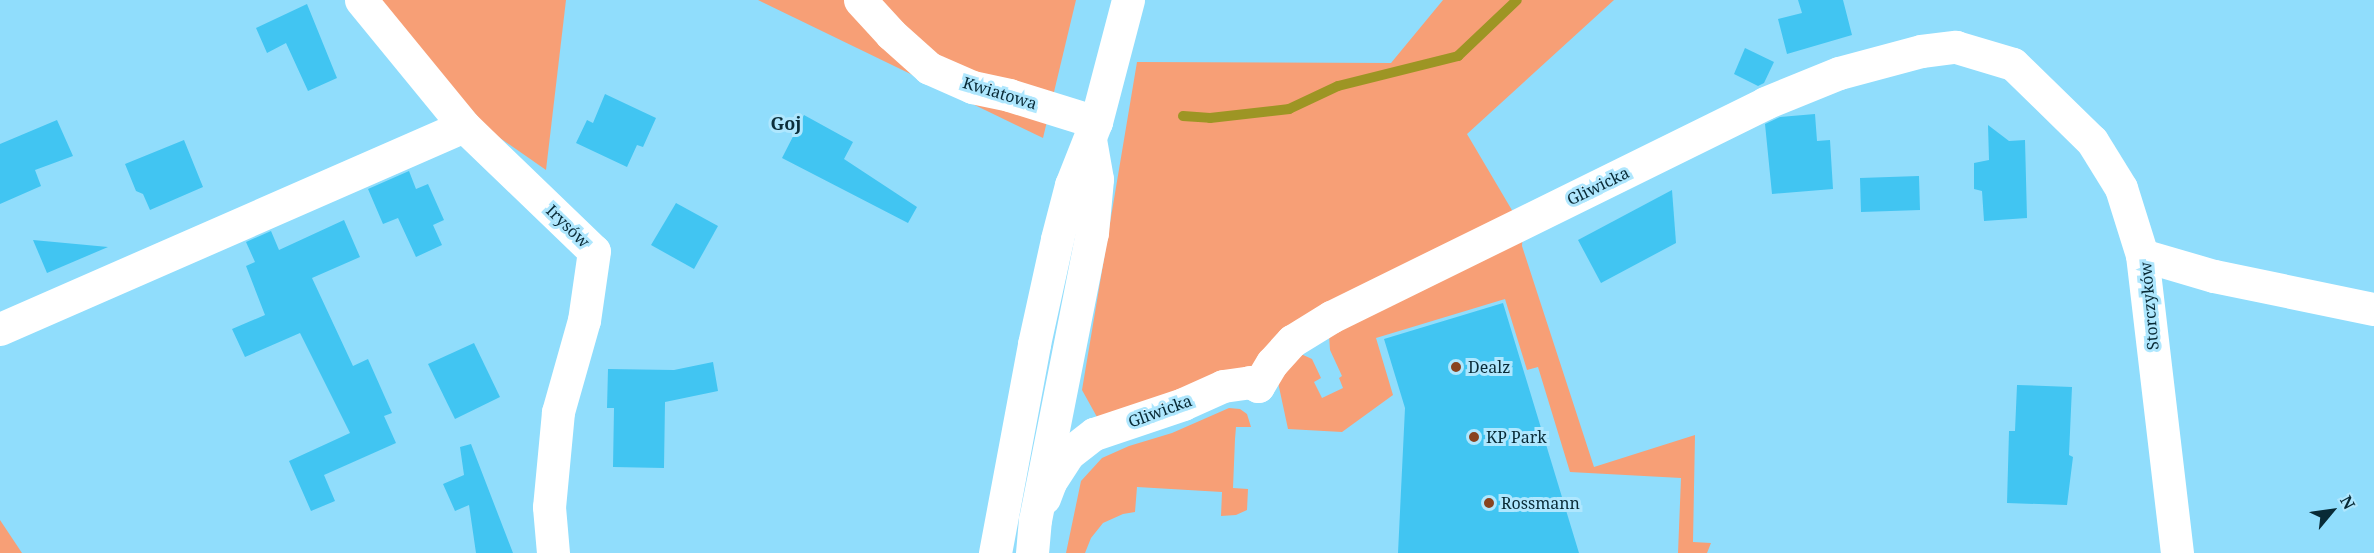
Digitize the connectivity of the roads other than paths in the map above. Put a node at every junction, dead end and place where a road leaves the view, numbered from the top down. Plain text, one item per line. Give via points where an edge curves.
1 (362, 0) edge
2 (860, 0) edge
3 (1128, 0) edge
4 (464, 126) junction
5 (1093, 132) junction
6 (2142, 255) junction
7 (2374, 309) edge
8 (0, 329) edge
9 (1035, 520) junction
10 (553, 553) edge
11 (995, 553) edge
12 (1032, 553) edge
13 (2176, 553) edge

1 - 4 street, Irysów
2 - 5 street, Kwiatowa via 929,68 972,87 1009,95
3 - 5 street, Gliwicka
4 - 8 street
4 - 10 street, Irysów via 594,251 584,320 558,412 549,507
5 - 9 street, Gliwicka via 1097,179 1092,233
5 - 11 street, Gliwicka via 1071,185 1057,239
6 - 7 street, Storczyków via 2214,276
6 - 9 street, Gliwicka via 2121,188 2092,141 2013,64 1956,46 1921,51 1839,73 1765,103 1331,317 1292,342 1258,386 1250,382 1223,386 1094,434 1079,443 1060,465
6 - 13 street, Storczyków
9 - 12 street, Gliwicka

